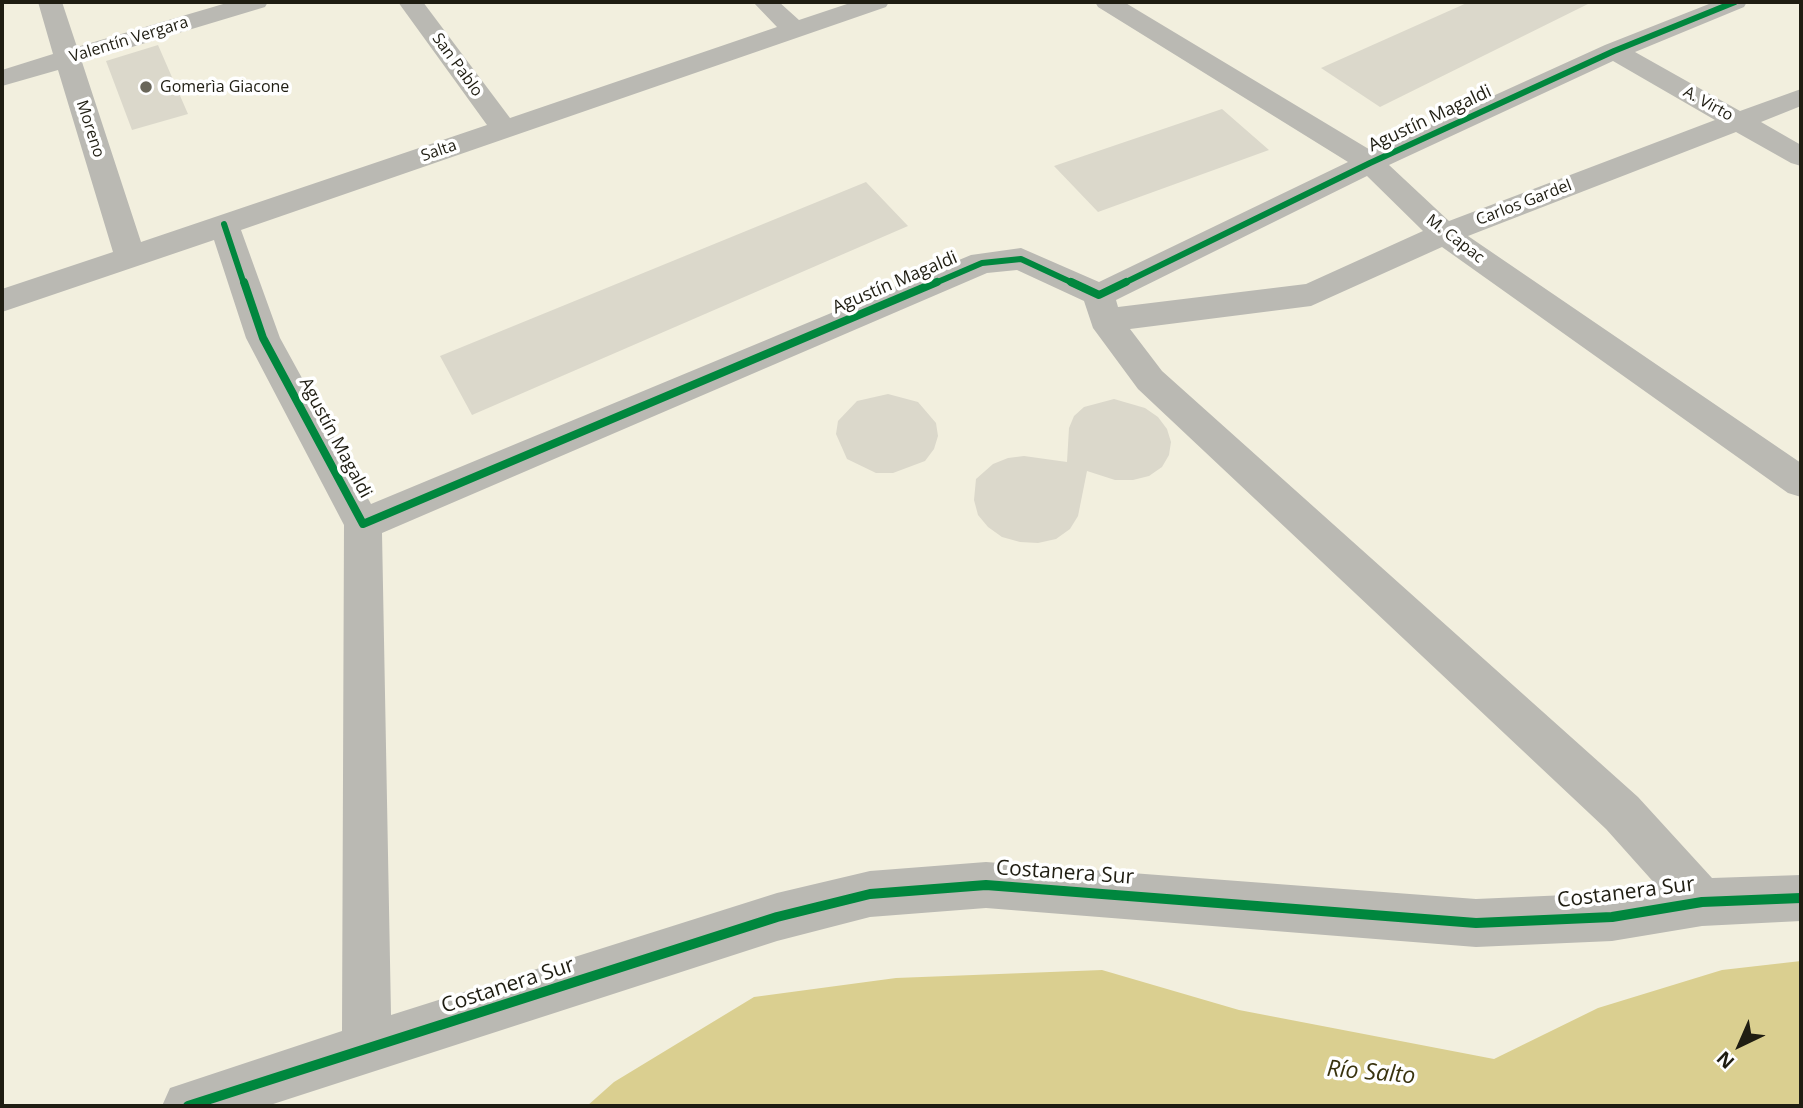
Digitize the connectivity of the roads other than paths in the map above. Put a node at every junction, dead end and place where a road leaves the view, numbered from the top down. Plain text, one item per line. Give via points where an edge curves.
1 (50, 2) edge
2 (256, 2) edge
3 (410, 2) edge
4 (765, 2) edge
5 (877, 2) edge
6 (1107, 2) edge
7 (1735, 2) edge
8 (794, 29) junction
9 (1614, 51) junction
10 (68, 58) junction
11 (2, 78) edge
12 (1801, 97) edge
13 (1739, 121) junction
14 (504, 129) junction
15 (1801, 157) edge
16 (1370, 163) junction
17 (224, 224) junction
18 (1444, 234) junction
19 (130, 256) junction
20 (2, 301) edge
21 (1102, 308) junction
22 (1801, 482) edge
23 (363, 524) junction
24 (1801, 898) edge
25 (1702, 902) junction
26 (367, 1051) junction
27 (188, 1106) edge

1 - 10 street, Moreno
2 - 10 street, Valentín Vergara
3 - 14 street, San Pablo
4 - 8 street
5 - 8 street, Salta
6 - 16 street, M. Capac
7 - 9 street, Agustín Magaldi
8 - 14 street, Salta
9 - 13 street, A. Virto
9 - 16 street, Agustín Magaldi
10 - 11 street, Valentín Vergara
10 - 19 street, Moreno
12 - 13 street, Carlos Gardel
13 - 15 street, A. Virto
13 - 18 street, Carlos Gardel
14 - 17 street, Salta
16 - 18 street, M. Capac
16 - 21 street, Agustín Magaldi
17 - 19 street, Salta
17 - 23 street, Agustín Magaldi via 264,338
18 - 21 street, Carlos Gardel via 1311,295
18 - 22 street, M. Capac
19 - 20 street, Salta
21 - 23 street, Agustín Magaldi via 1021,259 982,263
21 - 25 street via 1150,380 1622,813
23 - 26 street
24 - 25 street, Costanera Sur
25 - 26 street, Costanera Sur via 1612,917 1476,923 986,885 870,894 778,917
26 - 27 street, Costanera Sur

